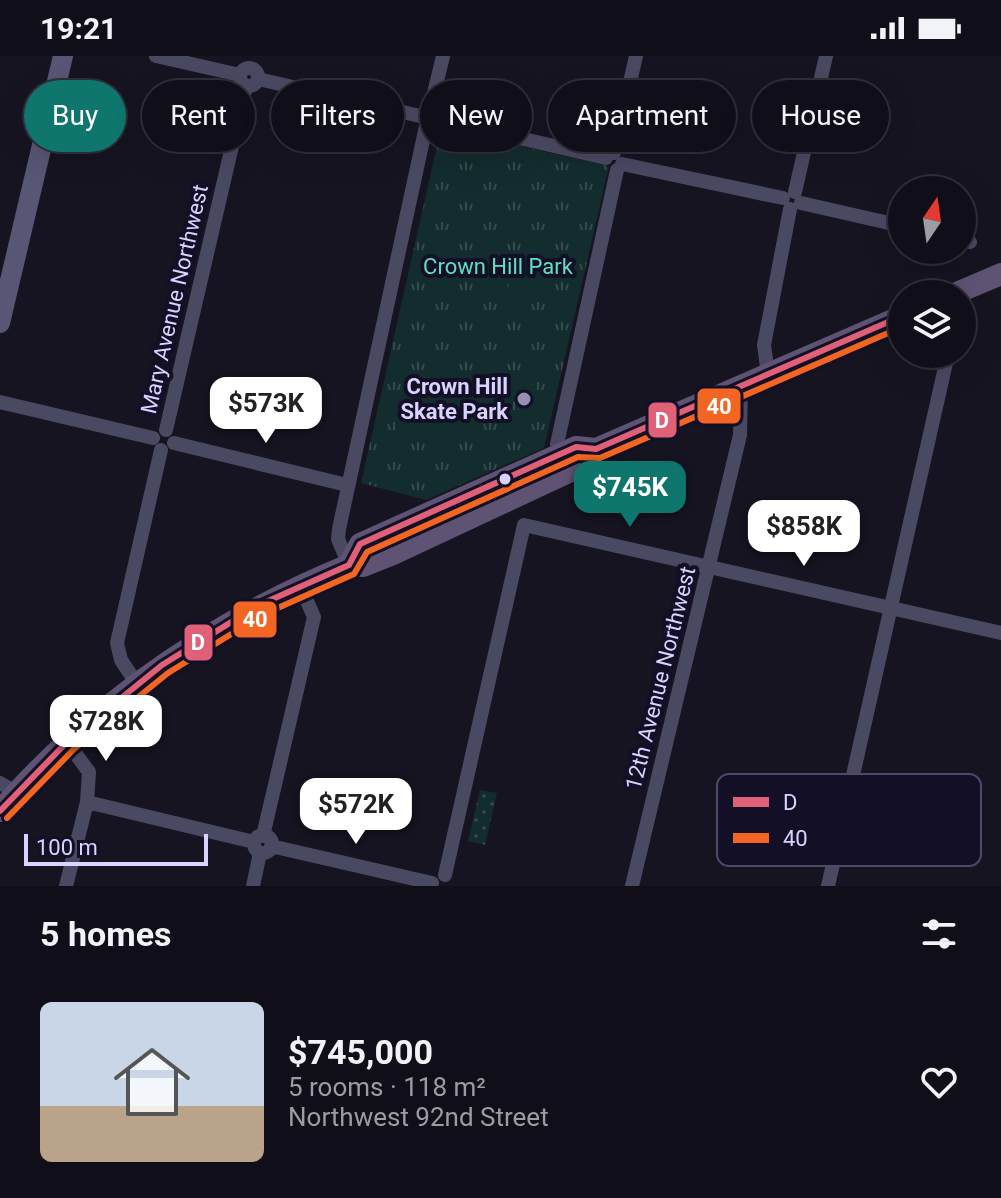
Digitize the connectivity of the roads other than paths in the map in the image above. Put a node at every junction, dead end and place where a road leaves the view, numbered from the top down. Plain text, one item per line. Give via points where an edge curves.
1 (63, 56) edge
2 (156, 56) edge
3 (443, 56) edge
4 (636, 56) edge
5 (826, 56) edge
6 (250, 73) edge
7 (437, 80) edge
8 (420, 116) edge
9 (532, 142) edge
10 (420, 152) edge
11 (615, 161) junction
12 (792, 200) junction
13 (888, 223) edge
14 (1001, 274) edge
15 (976, 285) edge
16 (888, 322) edge
17 (0, 323) edge
18 (945, 368) edge
19 (768, 374) junction
20 (741, 386) junction
21 (0, 402) edge
22 (164, 440) junction
23 (596, 449) junction
24 (560, 454) junction
25 (347, 485) junction
26 (514, 497) junction
27 (524, 525) junction
28 (349, 565) junction
29 (711, 565) junction
30 (300, 585) junction
31 (890, 607) junction
32 (1001, 633) edge
33 (137, 684) junction
34 (67, 742) junction
35 (853, 774) edge
36 (8, 788) edge
37 (87, 802) junction
38 (0, 811) edge
39 (262, 844) junction
40 (832, 866) edge
41 (440, 882) edge
42 (66, 886) edge
43 (253, 886) edge
44 (632, 886) edge
45 (828, 886) edge

1 - 17 main road
2 - 6 street
3 - 7 street
4 - 11 street
5 - 12 street
6 - 8 street
6 - 22 street, Mary Avenue Northwest
9 - 11 street
10 - 25 street
11 - 12 street
11 - 24 street via 557,444
12 - 13 street
12 - 19 street via 764,345
14 - 15 main road
16 - 19 main road
18 - 31 street
19 - 20 main road
20 - 23 main road
20 - 29 street, 12th Avenue Northwest via 740,435
21 - 22 street
22 - 25 street
22 - 33 street, Mary Avenue Northwest via 117,643
23 - 24 main road via 576,447
23 - 26 main road via 582,465
24 - 28 main road via 360,544
25 - 28 street via 338,535
26 - 27 street
26 - 28 main road via 393,554 363,566
27 - 29 street
27 - 41 street
28 - 30 main road
29 - 31 street
29 - 44 street, 12th Avenue Northwest
30 - 33 main road via 224,625
30 - 39 street via 314,617
31 - 32 street
31 - 35 street
33 - 34 main road
34 - 36 main road
34 - 37 street via 88,768
36 - 38 main road
37 - 39 street
37 - 42 street
39 - 41 street
39 - 43 street
40 - 45 street

